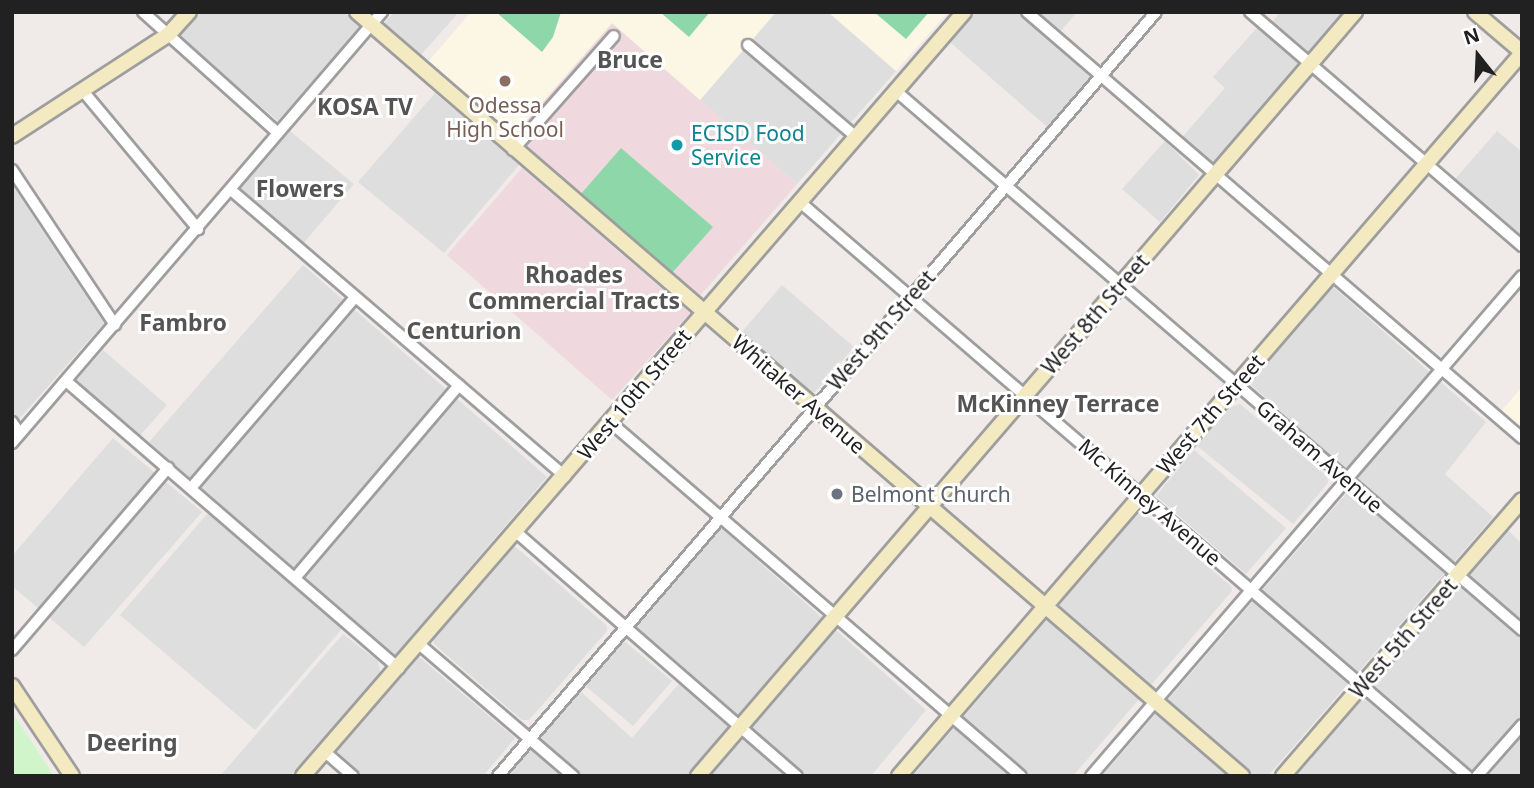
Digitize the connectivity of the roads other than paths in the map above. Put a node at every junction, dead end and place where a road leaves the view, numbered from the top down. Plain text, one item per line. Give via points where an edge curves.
1 (143, 12) edge
2 (189, 12) edge
3 (357, 12) edge
4 (382, 12) edge
5 (964, 12) edge
6 (1027, 12) edge
7 (1156, 12) edge
8 (1250, 12) edge
9 (1355, 12) edge
10 (1475, 12) edge
11 (371, 25) junction
12 (169, 34) junction
13 (614, 36) dead end
14 (748, 46) dead end
15 (1522, 53) edge
16 (1310, 64) junction
17 (1101, 76) junction
18 (83, 91) junction
19 (896, 91) junction
20 (278, 133) junction
21 (12, 136) edge
22 (856, 136) junction
23 (513, 150) junction
24 (1426, 164) junction
25 (12, 170) edge
26 (1216, 174) junction
27 (1006, 186) junction
28 (231, 190) junction
29 (800, 202) junction
30 (198, 229) junction
31 (1522, 246) edge
32 (1332, 274) junction
33 (1522, 276) edge
34 (1121, 284) junction
35 (355, 297) junction
36 (911, 297) junction
37 (703, 311) junction
38 (115, 325) junction
39 (1441, 369) junction
40 (66, 381) junction
41 (1236, 384) junction
42 (459, 385) junction
43 (1025, 395) junction
44 (814, 406) junction
45 (12, 422) edge
46 (610, 422) junction
47 (20, 434) junction
48 (1522, 438) edge
49 (12, 443) edge
50 (167, 468) junction
51 (565, 475) junction
52 (1346, 479) junction
53 (191, 488) junction
54 (1141, 495) junction
55 (1522, 500) edge
56 (929, 506) junction
57 (721, 517) junction
58 (516, 532) junction
59 (1458, 574) junction
60 (295, 578) junction
61 (1251, 590) junction
62 (1044, 605) junction
63 (835, 617) junction
64 (626, 627) junction
65 (1522, 630) edge
66 (419, 644) junction
67 (12, 650) edge
68 (399, 668) junction
69 (1362, 685) junction
70 (12, 686) edge
71 (1154, 700) junction
72 (951, 715) junction
73 (1522, 724) edge
74 (740, 727) junction
75 (528, 738) junction
76 (324, 751) junction
77 (72, 776) edge
78 (303, 776) edge
79 (353, 776) edge
80 (498, 776) edge
81 (573, 776) edge
82 (698, 776) edge
83 (797, 776) edge
84 (899, 776) edge
85 (1021, 776) edge
86 (1091, 776) edge
87 (1242, 776) edge
88 (1283, 776) edge
89 (1467, 776) edge
90 (1477, 776) edge

1 - 12 street
2 - 12 street
3 - 11 street, Whitaker Avenue
4 - 11 street
5 - 19 street, West 10th Street
6 - 17 street
7 - 17 street, West 9th Street
8 - 16 street
9 - 16 street, West 8th Street
10 - 15 street
11 - 20 street
11 - 23 street, Whitaker Avenue
12 - 18 street
12 - 20 street
13 - 23 street
14 - 22 street
15 - 24 street, West 7th Street
16 - 24 street
16 - 26 street, West 8th Street
17 - 26 street
17 - 27 street, West 9th Street
18 - 21 street
18 - 30 street
19 - 22 street, West 10th Street
19 - 27 street, Graham Avenue
20 - 28 street
22 - 29 street, West 10th Street
23 - 37 street, Whitaker Avenue
24 - 31 street
24 - 32 street, West 7th Street
25 - 38 street
26 - 32 street
26 - 34 street, West 8th Street
27 - 34 street, Graham Avenue
27 - 36 street, West 9th Street
28 - 30 street
28 - 35 street
29 - 36 street, Mc Kinney Avenue
29 - 37 street, West 10th Street
30 - 38 street
32 - 39 street
32 - 41 street, West 7th Street
33 - 39 street
34 - 41 street, Graham Avenue
34 - 43 street, West 8th Street
35 - 42 street
35 - 53 street
36 - 43 street, Mc Kinney Avenue
36 - 44 street, West 9th Street
37 - 44 street, Whitaker Avenue
37 - 46 street, West 10th Street
38 - 40 street
39 - 48 street
39 - 52 street
40 - 47 street
40 - 50 street
41 - 52 street, Graham Avenue
41 - 54 street, West 7th Street
42 - 51 street
42 - 60 street
43 - 54 street, Mc Kinney Avenue
43 - 56 street, West 8th Street
44 - 56 street, Whitaker Avenue
44 - 57 street, West 9th Street
45 - 47 street
46 - 51 street, West 10th Street
46 - 57 street
47 - 49 street
50 - 53 street
50 - 67 street
51 - 58 street, West 10th Street
52 - 59 street, Graham Avenue
52 - 61 street
53 - 60 street
54 - 61 street, Mc Kinney Avenue
54 - 62 street, West 7th Street
55 - 59 street, West 5th Street
56 - 62 street, Whitaker Avenue
56 - 63 street, West 8th Street
57 - 63 street
57 - 64 street, West 9th Street
58 - 64 street
58 - 66 street, West 10th Street
59 - 65 street, Graham Avenue
59 - 69 street, West 5th Street
60 - 68 street
61 - 69 street, Mc Kinney Avenue
61 - 71 street
62 - 71 street, Whitaker Avenue
62 - 72 street, West 7th Street
63 - 72 street
63 - 74 street, West 8th Street
64 - 74 street
64 - 75 street, West 9th Street
66 - 68 street, West 10th Street
66 - 75 street
68 - 76 street, West 10th Street
69 - 88 street, West 5th Street
69 - 89 street, Mc Kinney Avenue
70 - 77 street
71 - 86 street
71 - 87 street, Whitaker Avenue
72 - 84 street, West 7th Street
72 - 85 street
73 - 90 street
74 - 82 street, West 8th Street
74 - 83 street
75 - 80 street, West 9th Street
75 - 81 street
76 - 78 street, West 10th Street
76 - 79 street

